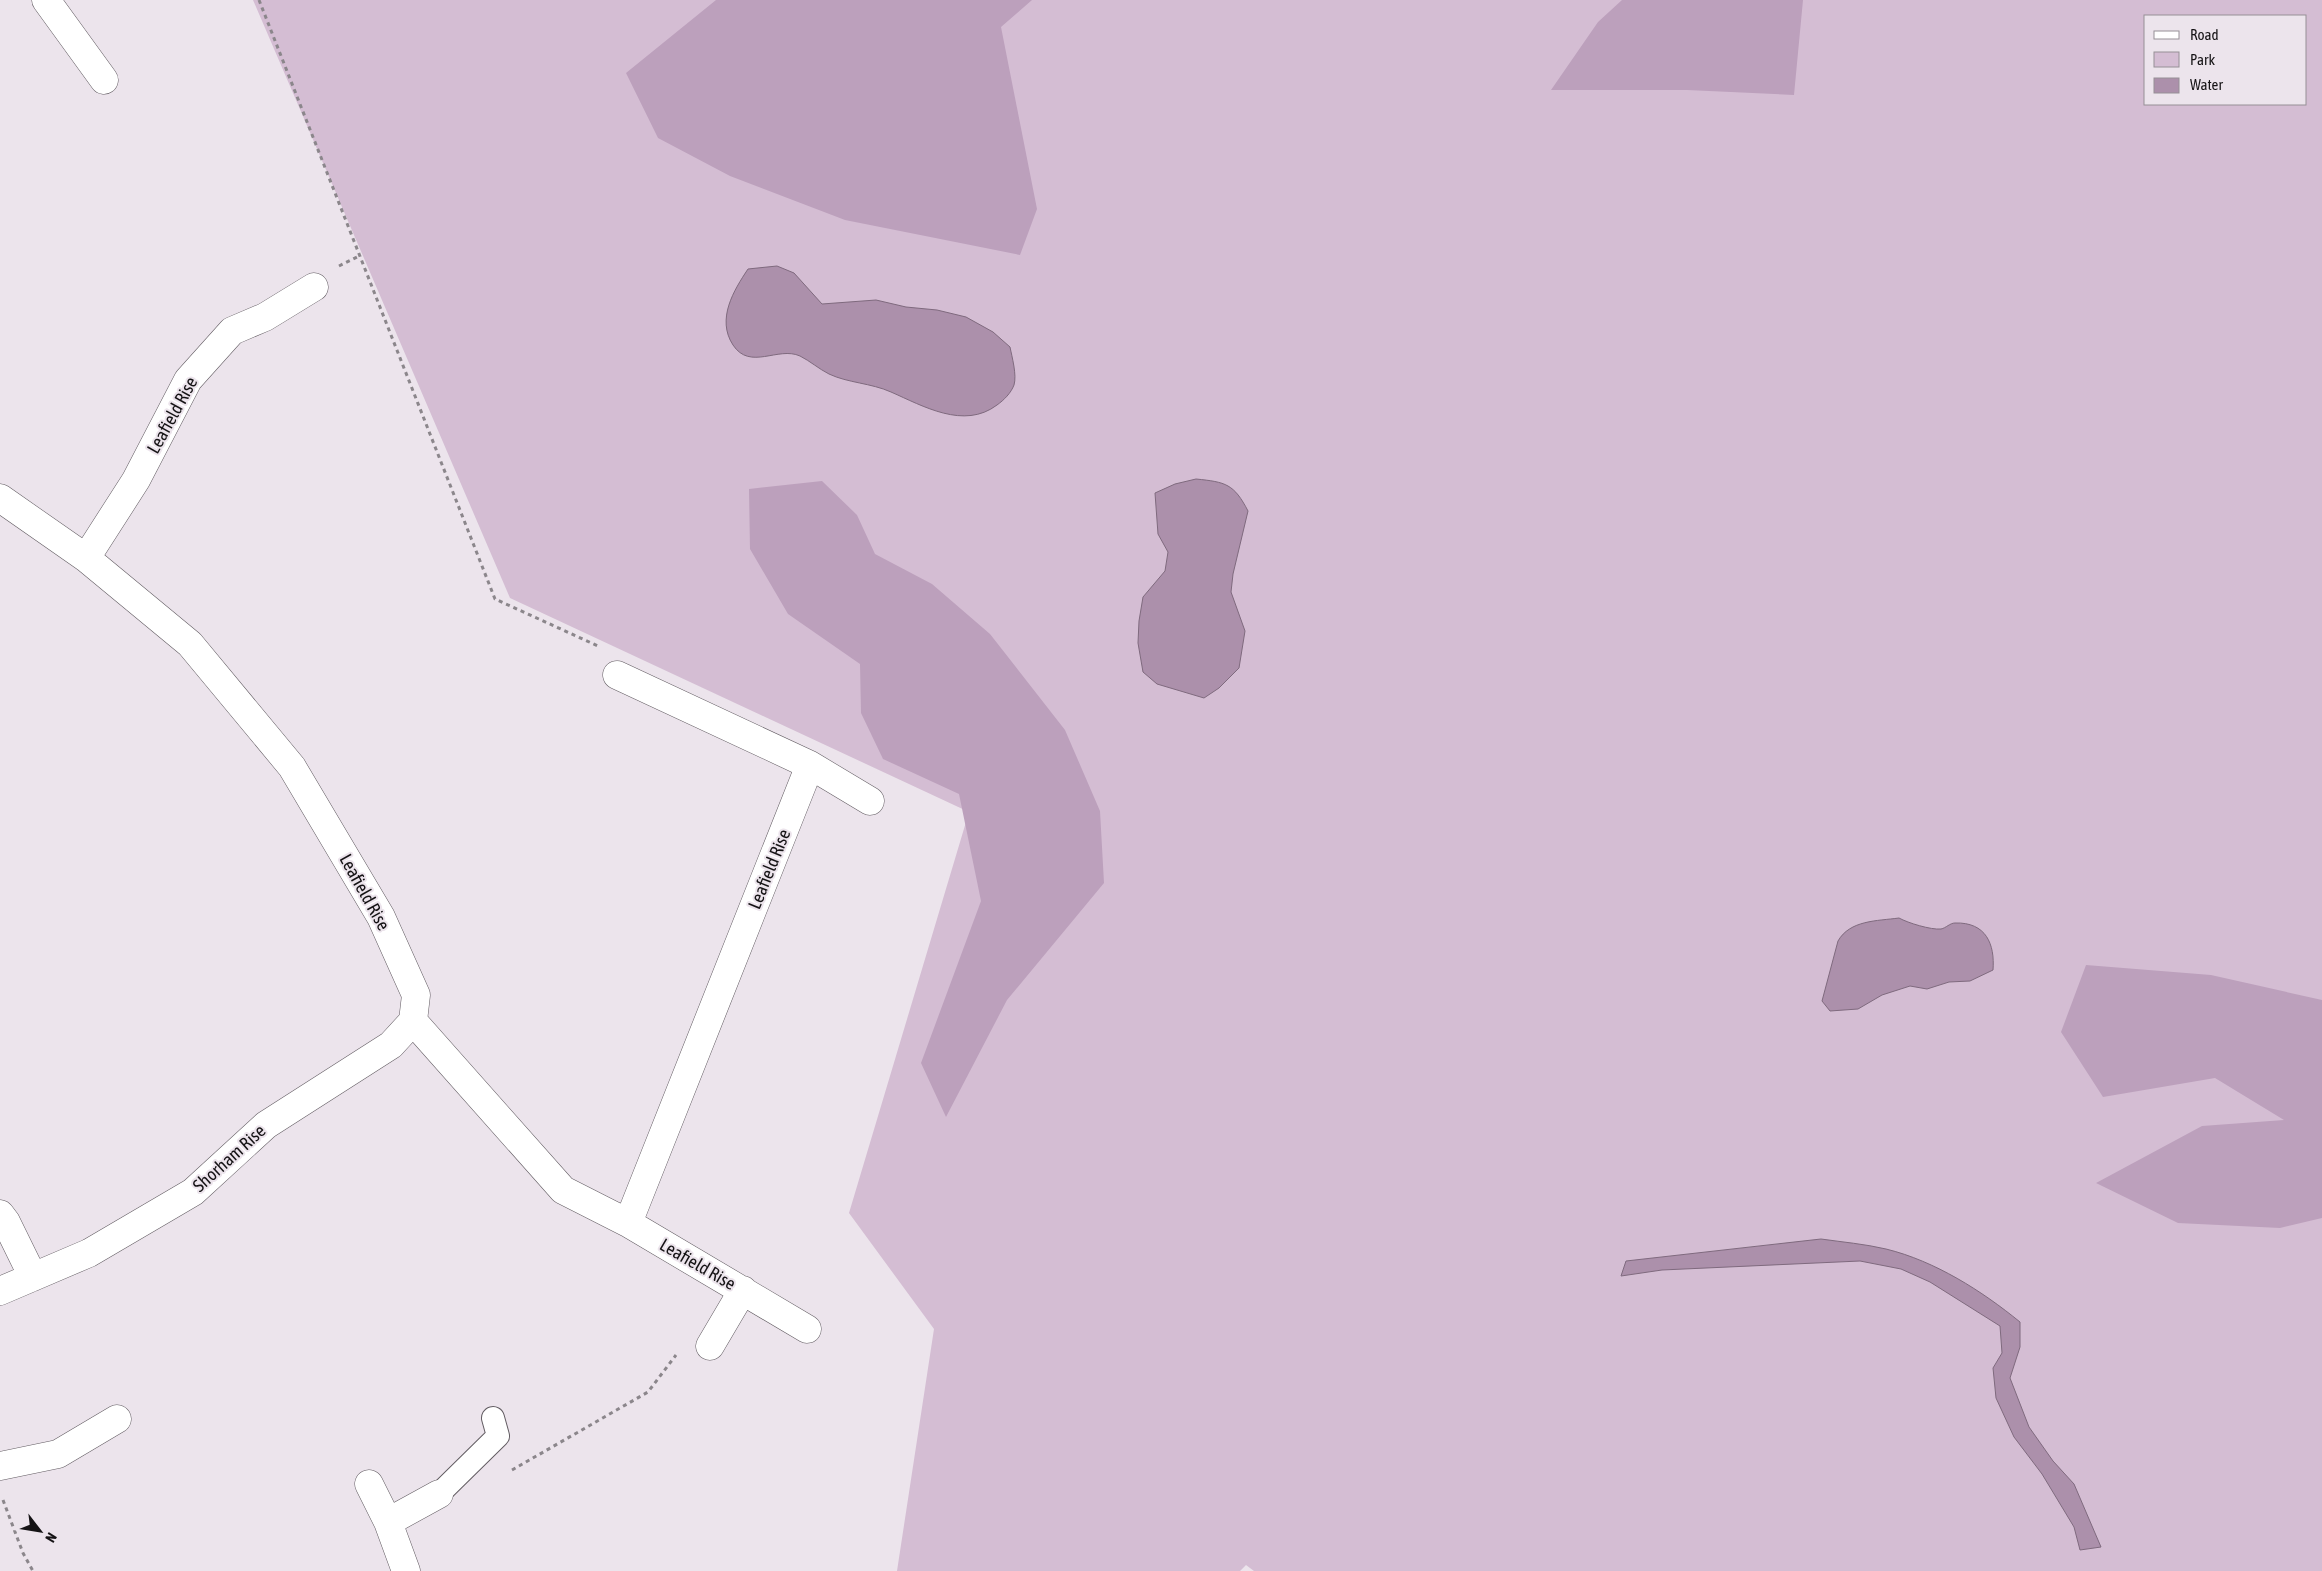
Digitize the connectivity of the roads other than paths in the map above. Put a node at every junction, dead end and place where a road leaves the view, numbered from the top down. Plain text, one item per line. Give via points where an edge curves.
1 (46, 0) edge
2 (104, 80) dead end
3 (314, 287) dead end
4 (0, 498) edge
5 (86, 558) junction
6 (617, 675) road end
7 (810, 765) junction
8 (870, 801) dead end
9 (413, 1021) junction
10 (0, 1214) edge
11 (628, 1223) junction
12 (33, 1278) junction
13 (743, 1290) junction
14 (0, 1291) edge
15 (807, 1329) dead end
16 (710, 1346) road end
17 (494, 1418) dead end
18 (117, 1419) dead end
19 (0, 1466) edge
20 (369, 1484) dead end
21 (439, 1494) joint
22 (388, 1522) junction
23 (406, 1571) edge

1 - 2 street
3 - 5 street, Leafield Rise via 265,317 232,330 188,380 136,480
4 - 5 street, Leafield Rise
5 - 9 street, Leafield Rise via 190,644 292,767 382,917 416,995
6 - 7 street
7 - 8 street
7 - 11 street, Leafield Rise
9 - 11 street, Leafield Rise via 564,1190
9 - 12 street, Shorham Rise via 391,1045 266,1125 192,1192 89,1253
10 - 12 street
11 - 13 street, Leafield Rise
12 - 14 street, Shorham Rise
13 - 15 street, Leafield Rise
13 - 16 street, Leafield Rise
17 - 21 lane via 498,1436
18 - 19 street via 58,1454
20 - 22 street
21 - 22 street
22 - 23 street

